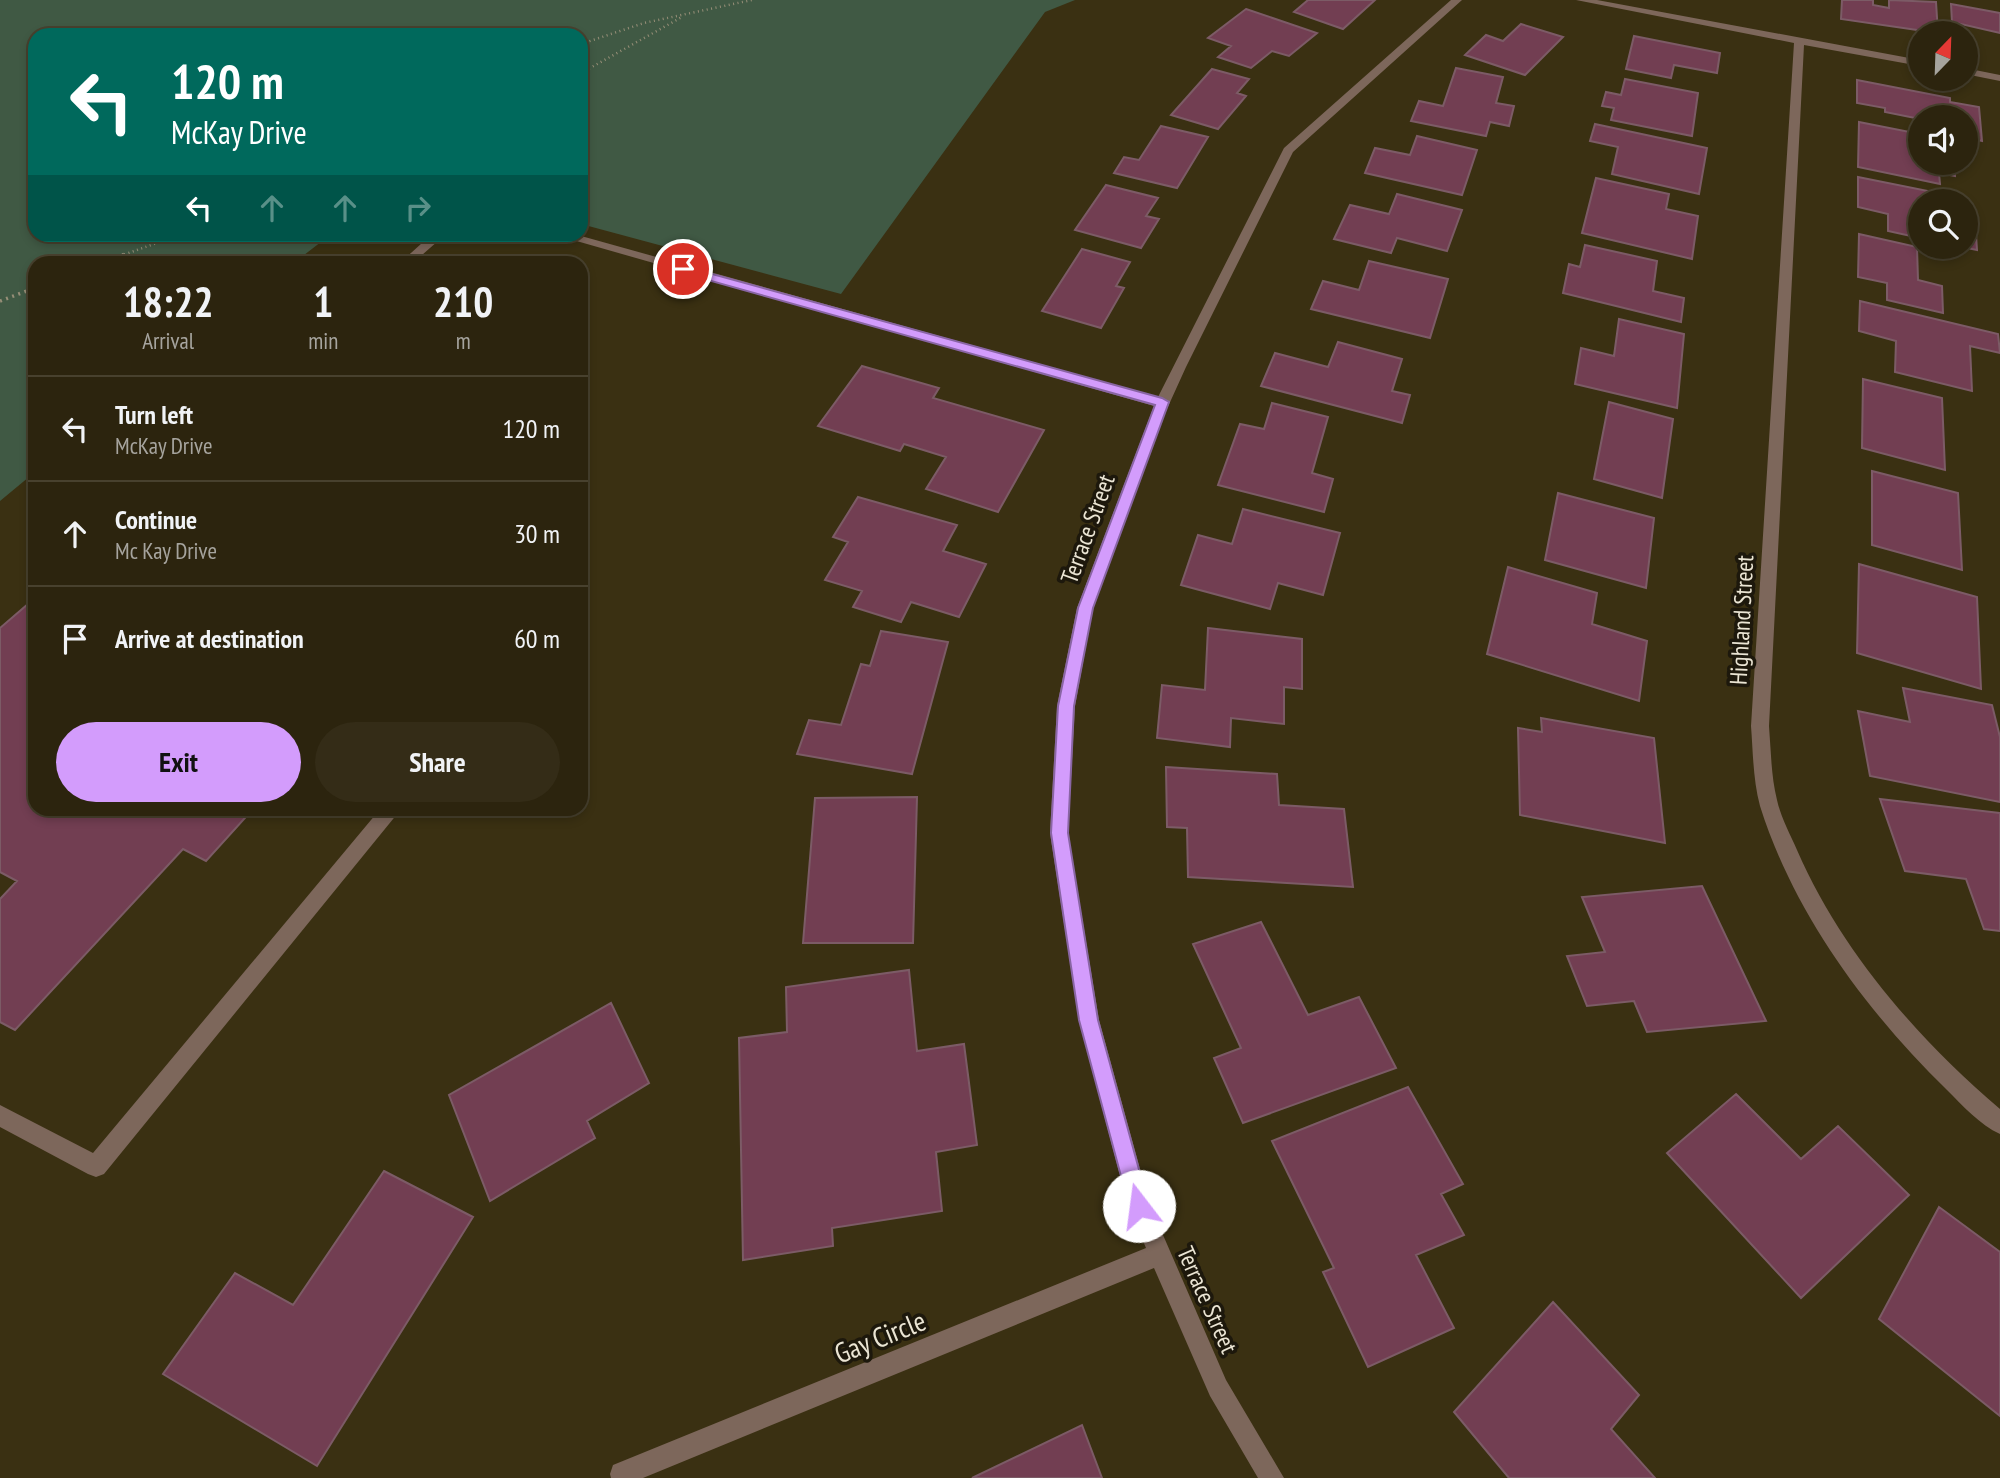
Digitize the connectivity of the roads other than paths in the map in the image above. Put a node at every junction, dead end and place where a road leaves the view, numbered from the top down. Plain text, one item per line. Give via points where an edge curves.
1 (1457, 0) edge
2 (1581, 0) edge
3 (1799, 40) junction
4 (1908, 61) edge
5 (1978, 74) edge
6 (2000, 78) edge
7 (431, 242) edge
8 (587, 242) edge
9 (414, 256) edge
10 (1162, 402) junction
11 (386, 816) edge
12 (0, 1116) edge
13 (2000, 1123) edge
14 (1160, 1254) junction
15 (622, 1475) dead end
16 (1272, 1478) edge

1 - 10 street, Terrace Street via 1288,150
2 - 3 street
3 - 4 street
3 - 13 street, Highland Street via 1760,726 1767,796 1816,909 1885,1009
5 - 6 street
7 - 9 street
8 - 10 street
10 - 14 street, Terrace Street via 1085,608 1066,706 1059,833 1089,1020 1139,1206
11 - 12 street via 96,1166
14 - 15 street, Gay Circle
14 - 16 street, Terrace Street via 1219,1388

